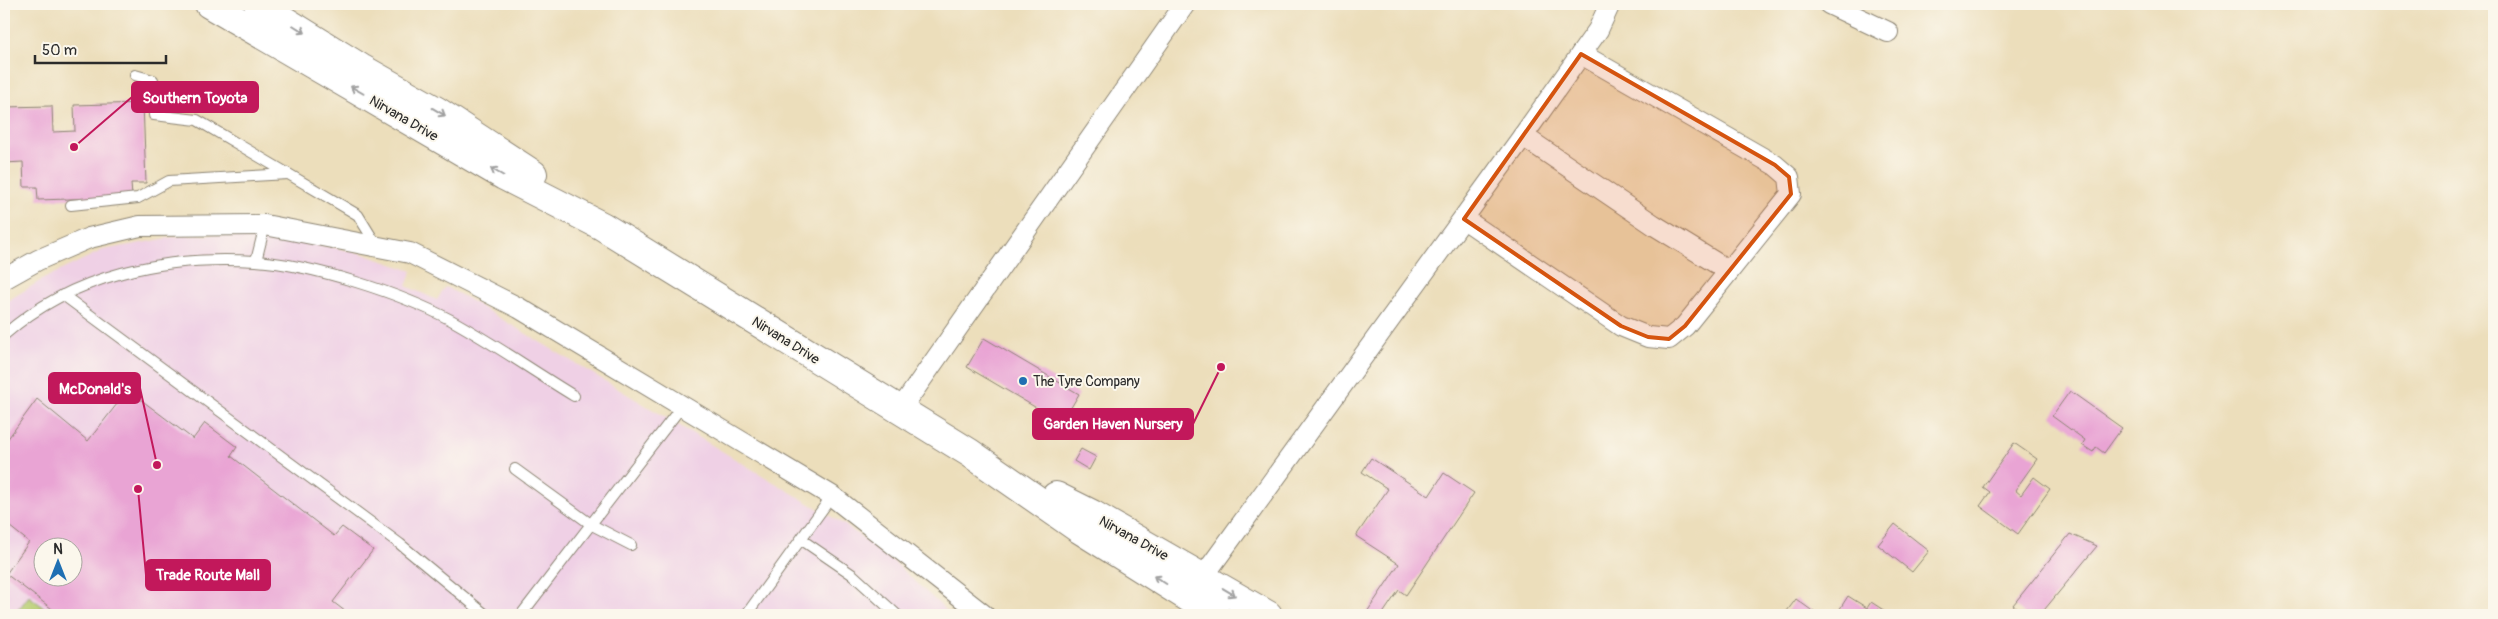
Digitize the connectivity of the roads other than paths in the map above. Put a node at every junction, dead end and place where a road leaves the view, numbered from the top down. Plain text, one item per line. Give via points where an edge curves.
1 (209, 4) edge
2 (258, 4) edge
3 (1185, 4) edge
4 (1610, 4) edge
5 (1829, 4) edge
6 (1888, 32) dead end
7 (1581, 54) junction
8 (135, 75) dead end
9 (1523, 136) junction
10 (288, 174) junction
11 (71, 205) dead end
12 (1464, 219) junction
13 (265, 225) junction
14 (602, 226) junction
15 (377, 246) junction
16 (256, 261) junction
17 (1729, 271) junction
18 (4, 277) edge
19 (63, 295) junction
20 (4, 334) edge
21 (574, 396) dead end
22 (682, 406) junction
23 (900, 410) junction
24 (970, 453) junction
25 (515, 469) dead end
26 (832, 496) junction
27 (592, 525) junction
28 (802, 540) junction
29 (631, 545) dead end
30 (1203, 577) junction
31 (486, 615) edge
32 (521, 615) edge
33 (746, 615) edge
34 (897, 615) edge
35 (984, 615) edge
36 (1216, 615) edge
37 (1268, 615) edge

14 -> 1 main road, Nirvana Drive via 504,176
2 -> 14 main road, Nirvana Drive via 360,68 437,111 519,164
3 - 23 street
4 - 7 street via 1598,30
5 - 6 street
7 - 9 street
7 - 17 street via 1775,165 1789,177 1791,194
8 - 10 lane via 153,80 154,115 198,120
9 - 12 street
9 - 17 street via 1654,225
10 - 11 lane via 169,181 138,198
10 - 15 lane via 358,215
12 - 17 street via 1621,326 1648,337 1669,339 1685,326
12 - 30 street
13 - 15 street
13 - 16 lane
13 - 18 street via 140,226 89,238
14 - 23 main road, Nirvana Drive
15 - 22 street via 410,253 519,308
16 - 19 lane via 181,261 140,267
16 - 21 lane via 294,266 340,278 450,320
19 - 20 lane via 22,318
19 - 31 lane via 400,544
22 - 26 street
22 - 27 lane
23 - 24 main road, Nirvana Drive
24 - 30 main road, Nirvana Drive via 1092,514
36 -> 24 main road, Nirvana Drive via 1101,543
25 - 27 lane
26 - 28 lane
26 - 35 street
27 - 29 lane
27 - 32 lane
28 - 33 lane
28 - 34 lane via 853,575
30 -> 37 main road, Nirvana Drive

